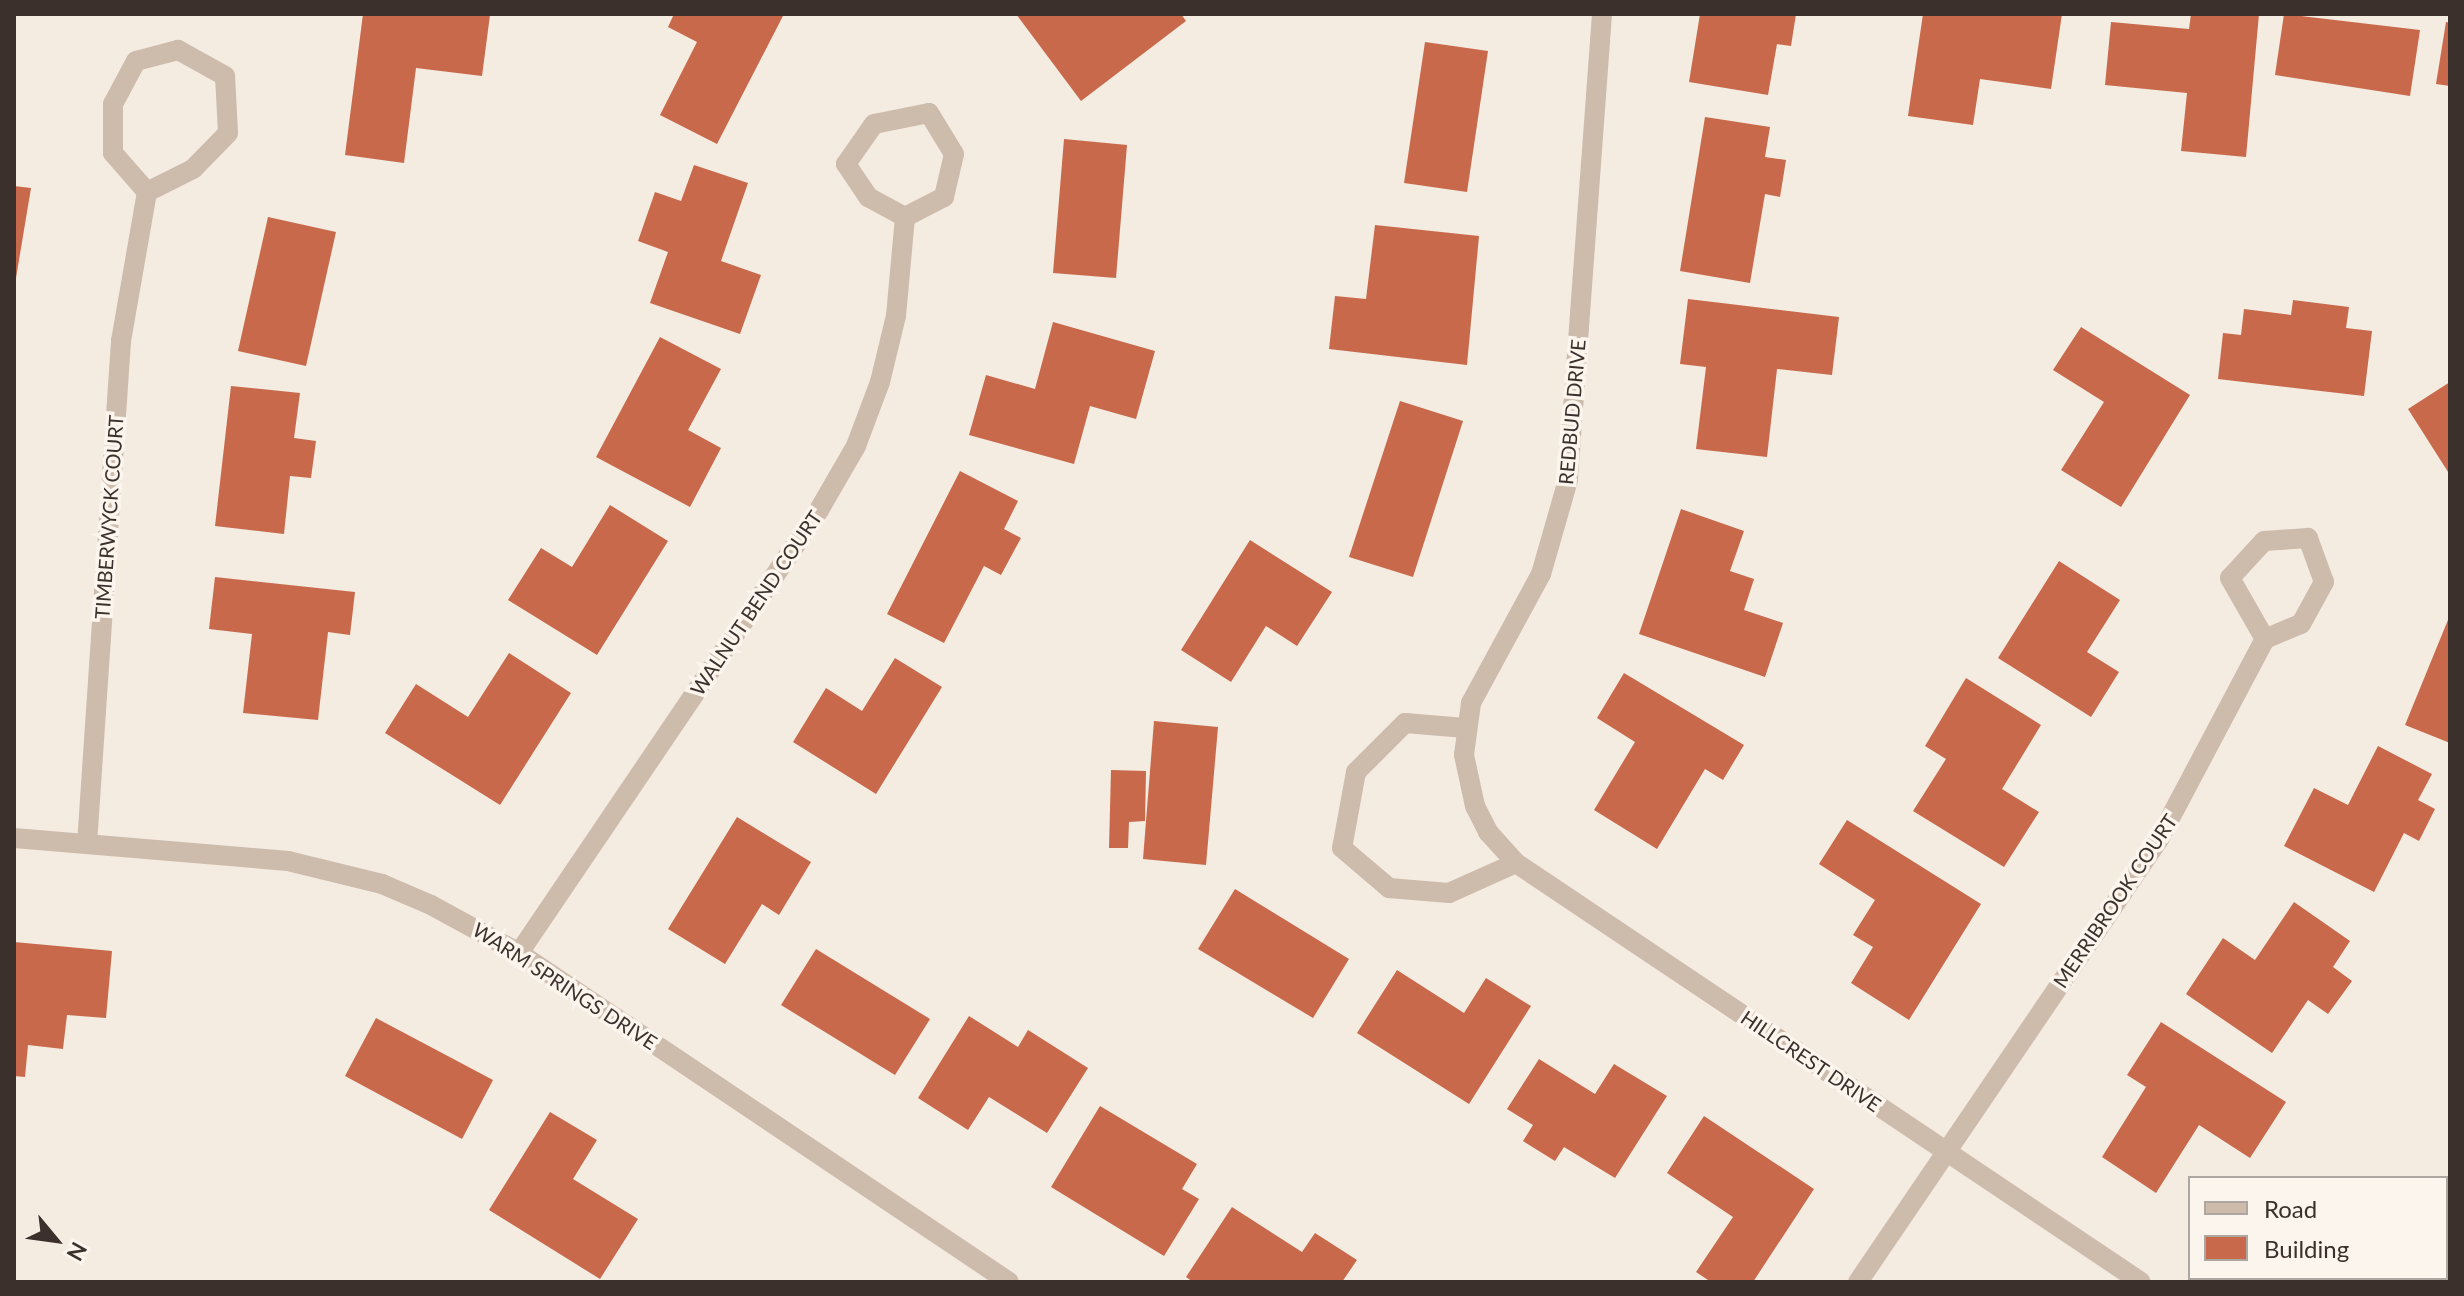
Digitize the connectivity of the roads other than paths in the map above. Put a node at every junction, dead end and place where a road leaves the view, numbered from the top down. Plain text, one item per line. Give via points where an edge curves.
1 (1602, 14) edge
2 (147, 192) junction
3 (905, 217) junction
4 (2265, 639) junction
5 (1465, 728) junction
6 (1488, 832) joint
7 (14, 838) edge
8 (87, 844) junction
9 (1516, 863) junction
10 (519, 953) junction
11 (1945, 1152) junction
12 (1009, 1282) edge
13 (1858, 1282) edge
14 (2141, 1282) edge

1 - 5 street, REDBUD DRIVE via 1568,480 1541,574 1480,681
2 - 2 street via 113,153 113,104 136,61 178,50 225,76 228,133 193,169
2 - 8 street, TIMBERWYCK COURT via 121,341
3 - 3 street via 868,197 846,164 874,124 929,113 954,154 944,197
3 - 10 street, WALNUT BEND COURT via 896,316 880,382 856,446 819,510
4 - 4 street via 2230,578 2264,541 2308,538 2324,582 2301,624
4 - 11 street, MERRIBROOK COURT via 2159,839
5 - 6 street, REDBUD DRIVE via 1467,781
5 - 9 street via 1405,723 1356,772 1342,848 1389,888 1449,893
6 - 9 street, HILLCREST DRIVE
7 - 8 street, WARM SPRINGS DRIVE
8 - 10 street, WARM SPRINGS DRIVE via 215,852 330,870 431,905
9 - 11 street, HILLCREST DRIVE
10 - 12 street, WARM SPRINGS DRIVE
11 - 13 street, MERRIBROOK COURT
11 - 14 street, HILLCREST DRIVE

